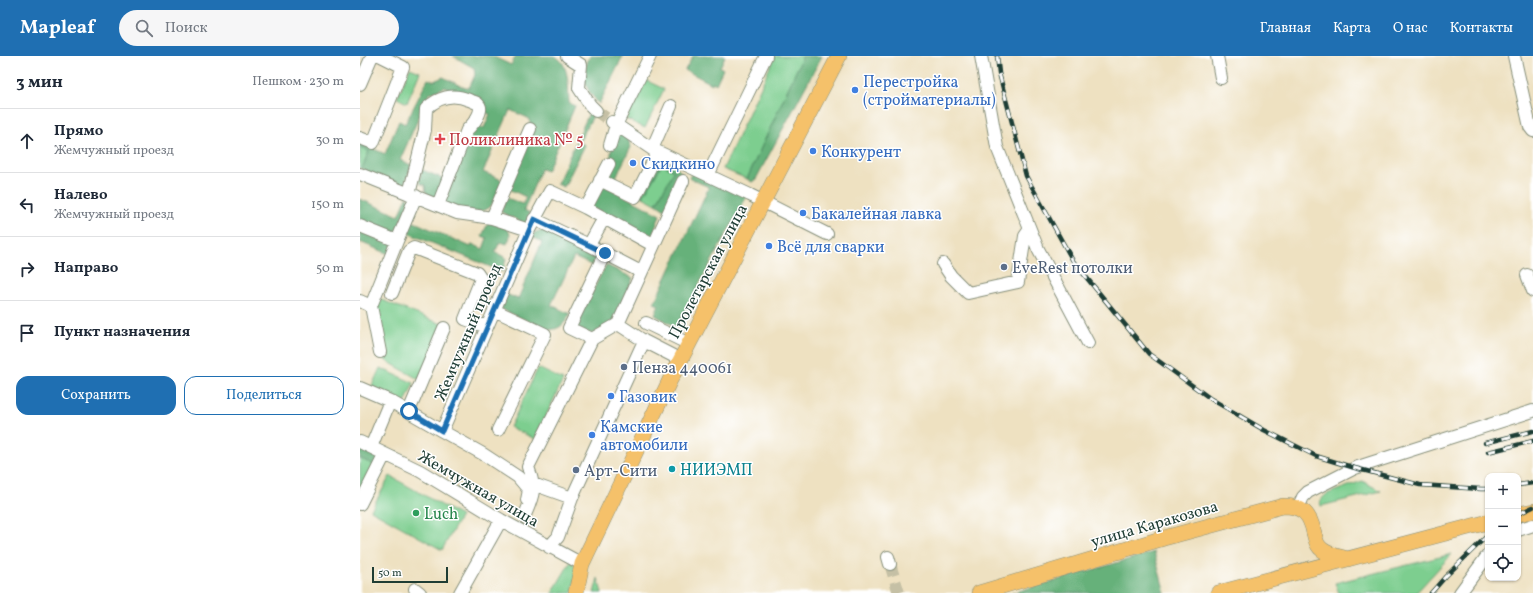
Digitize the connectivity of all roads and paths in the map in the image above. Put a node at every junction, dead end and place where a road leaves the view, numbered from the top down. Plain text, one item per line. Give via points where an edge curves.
1 (372, 56) edge
2 (381, 56) edge
3 (567, 56) edge
4 (650, 56) edge
5 (766, 56) edge
6 (839, 56) edge
7 (981, 56) edge
8 (1217, 56) edge
9 (1514, 56) edge
10 (584, 60) edge
11 (1221, 78) dead end
12 (360, 84) edge
13 (671, 106) dead end
14 (596, 111) tunnel mouth
15 (614, 123) junction
16 (530, 129) dead end
17 (1533, 131) edge
18 (360, 138) edge
19 (610, 145) dead end
20 (655, 151) junction
21 (608, 164) dead end
22 (360, 174) edge
23 (708, 175) junction
24 (600, 180) junction
25 (683, 181) dead end
26 (413, 195) junction
27 (764, 202) junction
28 (438, 205) junction
29 (586, 208) junction
30 (492, 218) junction
31 (604, 218) junction
32 (534, 219) junction
33 (360, 226) edge
34 (1030, 229) junction
35 (529, 230) junction
36 (827, 234) dead end
37 (397, 241) junction
38 (589, 245) junction
39 (653, 245) junction
40 (605, 253) junction
41 (943, 264) dead end
42 (641, 272) junction
43 (1527, 275) dead end
44 (1533, 291) edge
45 (392, 293) dead end
46 (365, 304) edge
47 (494, 310) junction
48 (646, 323) dead end
49 (618, 324) junction
50 (487, 327) junction
51 (444, 328) dead end
52 (592, 339) junction
53 (644, 341) junction
54 (1088, 343) dead end
55 (689, 344) junction
56 (380, 352) dead end
57 (681, 360) junction
58 (360, 388) edge
59 (390, 401) junction
60 (409, 411) junction
61 (1533, 411) edge
62 (498, 430) dead end
63 (442, 431) junction
64 (360, 442) edge
65 (371, 448) junction
66 (385, 454) junction
67 (534, 484) junction
68 (572, 498) junction
69 (360, 504) edge
70 (1298, 508) junction
71 (1533, 511) edge
72 (1521, 513) edge
73 (525, 515) junction
74 (501, 520) junction
75 (1485, 523) edge
76 (1533, 525) edge
77 (517, 529) junction
78 (1521, 529) edge
79 (1317, 544) junction
80 (549, 547) junction
81 (1348, 559) junction
82 (1485, 559) edge
83 (582, 564) junction
84 (1298, 572) junction
85 (460, 593) edge
86 (576, 593) edge
87 (979, 593) edge
88 (1218, 593) edge
89 (1460, 593) edge

1 - 12 street
2 - 18 street via 403,67 372,143
3 - 10 street
4 - 15 street
5 - 23 street
6 - 27 main road, Пролетарская улица
7 - 34 street via 997,147
8 - 11 street
9 - 17 street
10 - 14 street via 579,88
13 - 20 street
15 - 19 street
15 - 20 street
16 - 30 street
20 - 23 street
20 - 24 street via 635,197
21 - 24 street
22 - 26 street
23 - 27 street
24 - 29 street
25 - 39 street
26 - 28 street
26 - 28 street via 425,130 426,109 433,102 445,97 460,96 478,103 480,110 475,122 467,130
26 - 37 street
27 - 36 street
27 - 55 main road, Пролетарская улица
28 - 30 street via 457,213
29 - 31 street
29 - 32 street, Жемчужный проезд via 550,191
30 - 35 street
31 - 38 street
31 - 39 street
32 - 35 street, Жемчужный проезд
32 - 38 street
33 - 37 street
34 - 41 street via 1024,236 1018,282 968,293
34 - 54 street
35 - 47 street, Жемчужный проезд
37 - 46 street
38 - 40 street
39 - 42 street
40 - 42 street
40 - 52 street via 569,328
42 - 49 street
43 - 44 street
45 - 50 street via 409,251 414,248 477,273 481,279 465,319
46 - 56 street
47 - 50 street, Жемчужный проезд
47 - 62 street via 545,334
48 - 55 street
49 - 52 street
49 - 53 street
50 - 63 street, Жемчужный проезд
51 - 60 street
52 - 67 street via 528,467
53 - 57 street
53 - 68 street
55 - 57 main road, Пролетарская улица
57 - 83 main road, Пролетарская улица
58 - 59 street, Жемчужный проезд
59 - 60 street, Жемчужный проезд
59 - 65 street
60 - 63 street, Жемчужный проезд
61 - 70 street via 1355,468 1314,487 1303,497
63 - 73 street via 518,477 529,490
64 - 65 street, Жемчужная улица
65 - 66 street, Жемчужная улица
66 - 69 street
66 - 74 street, Жемчужная улица via 420,471
67 - 68 street
67 - 73 street via 534,494
68 - 80 street via 558,537
70 - 79 main road via 1307,514 1312,522
70 - 87 main road, улица Каракозова via 1283,506
71 - 72 main road
73 - 77 street
74 - 77 street, Жемчужная улица
74 - 85 street
75 - 81 main road
76 - 78 street
77 - 80 street, Жемчужная улица
79 - 81 main road via 1325,551
79 - 84 main road via 1313,559
80 - 83 street, Жемчужная улица
81 - 84 main road
82 - 89 street
83 - 86 main road, Пролетарская улица
84 - 88 main road

